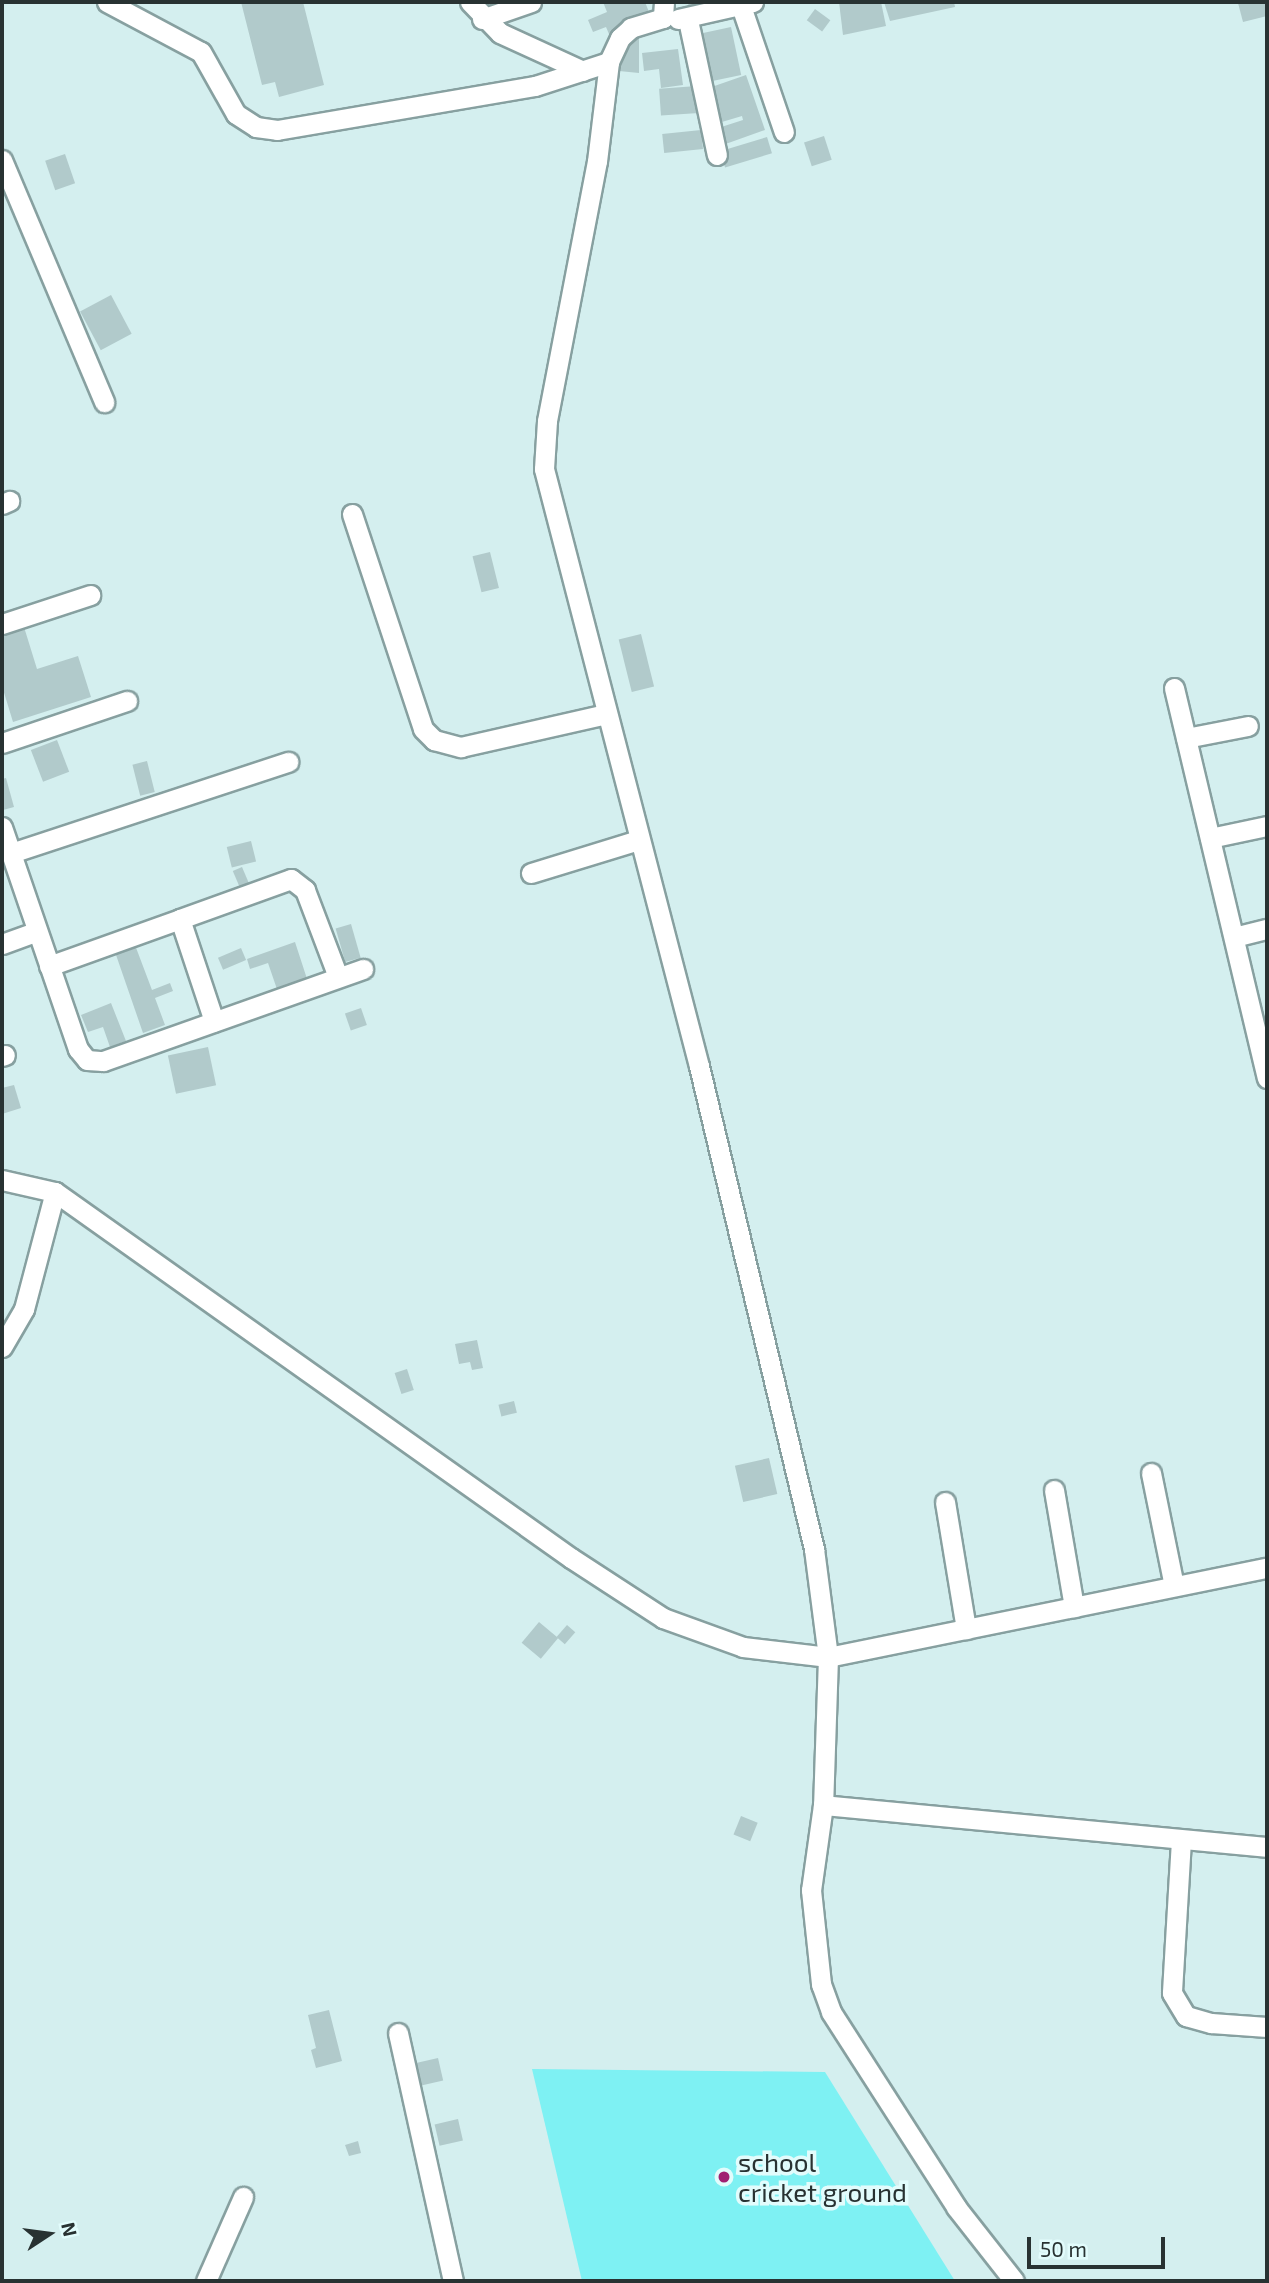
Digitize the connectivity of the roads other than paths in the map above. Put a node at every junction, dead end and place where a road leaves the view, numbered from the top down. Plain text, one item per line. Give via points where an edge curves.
1 (107, 2) edge
2 (470, 2) edge
3 (531, 2) edge
4 (747, 4) edge
5 (664, 10) edge
6 (482, 19) junction
7 (688, 20) junction
8 (610, 62) junction
9 (583, 71) junction
10 (784, 132) dead end
11 (717, 155) dead end
12 (2, 160) edge
13 (104, 402) dead end
14 (352, 514) dead end
15 (90, 595) dead end
16 (2, 624) edge
17 (1174, 688) dead end
18 (127, 701) dead end
19 (606, 713) junction
20 (1248, 726) dead end
21 (1186, 738) junction
22 (2, 743) edge
23 (288, 762) dead end
24 (1267, 826) edge
25 (2, 827) edge
26 (1210, 838) junction
27 (638, 840) junction
28 (11, 853) junction
29 (531, 873) dead end
30 (180, 919) junction
31 (1267, 929) edge
32 (37, 932) junction
33 (1234, 937) junction
34 (2, 944) edge
35 (49, 966) junction
36 (363, 969) dead end
37 (338, 977) junction
38 (214, 1021) junction
39 (1262, 1033) edge
40 (1267, 1078) edge
41 (2, 1180) edge
42 (55, 1192) junction
43 (2, 1346) edge
44 (1151, 1473) dead end
45 (1054, 1490) dead end
46 (945, 1502) dead end
47 (1267, 1568) edge
48 (1174, 1586) junction
49 (1074, 1607) junction
50 (966, 1629) junction
51 (828, 1657) junction
52 (823, 1805) junction
53 (1181, 1840) junction
54 (1267, 1847) edge
55 (1267, 2027) edge
56 (398, 2033) dead end
57 (243, 2197) dead end
58 (206, 2281) edge
59 (453, 2281) edge
60 (1014, 2281) edge

1 - 9 street via 201,52 236,114 256,127 277,130 444,105
2 - 6 street
3 - 6 street
4 - 7 street
4 - 10 street
5 - 7 street
5 - 8 street via 620,38
6 - 9 street via 500,33
7 - 11 street
8 - 9 street
8 - 19 street via 597,161 547,421 544,469
12 - 13 street
14 - 19 street via 423,729 434,740 461,747
15 - 16 street
17 - 21 street
18 - 22 street
19 - 27 street
20 - 21 street
21 - 26 street
23 - 28 street
24 - 26 street
25 - 28 street
26 - 33 street
27 - 29 street
27 - 51 street via 699,1066 814,1549
28 - 32 street
30 - 35 street
30 - 37 street via 291,879 305,890
30 - 38 street
31 - 33 street
32 - 34 street
32 - 35 street
33 - 39 street
35 - 38 street via 78,1049 87,1060 103,1061
36 - 37 street
37 - 38 street
39 - 40 street
41 - 42 street
42 - 43 street via 24,1309
42 - 51 street via 571,1559 663,1618 743,1647
44 - 48 street
45 - 49 street
46 - 50 street
47 - 48 street
48 - 49 street
49 - 50 street
50 - 51 street
51 - 52 street
52 - 53 street
52 - 60 street via 811,1890 812,1925 821,1984 831,2012 956,2207
53 - 54 street
53 - 55 street via 1172,1993 1186,2016 1211,2023
56 - 59 street
57 - 58 street

